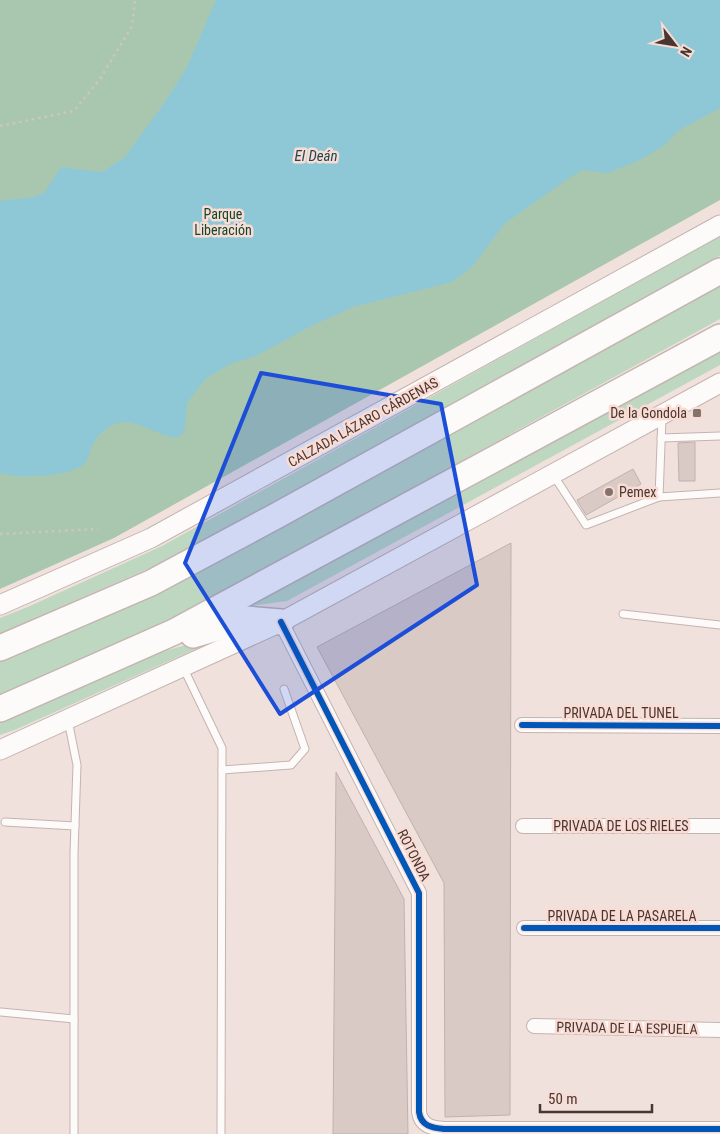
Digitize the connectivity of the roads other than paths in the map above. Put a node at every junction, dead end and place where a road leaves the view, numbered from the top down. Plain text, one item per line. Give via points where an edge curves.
1 (720, 225) edge
2 (720, 271) edge
3 (720, 337) edge
4 (720, 383) edge
5 (663, 415) junction
6 (720, 436) edge
7 (661, 438) junction
8 (553, 474) junction
9 (720, 493) edge
10 (659, 497) junction
11 (0, 606) edge
12 (623, 614) dead end
13 (280, 622) junction
14 (720, 625) edge
15 (0, 648) edge
16 (119, 657) junction
17 (183, 667) junction
18 (284, 689) dead end
19 (0, 709) edge
20 (68, 719) junction
21 (522, 725) dead end
22 (720, 726) edge
23 (0, 750) edge
24 (222, 770) junction
25 (5, 822) dead end
26 (75, 826) junction
27 (523, 826) dead end
28 (720, 826) edge
29 (524, 928) dead end
30 (720, 928) edge
31 (1, 1012) edge
32 (74, 1019) junction
33 (534, 1026) dead end
34 (720, 1030) edge
35 (720, 1129) edge
36 (500, 1132) edge
37 (74, 1134) edge
38 (221, 1134) edge

1 - 11 main road, CALZADA LÁZARO CÁRDENAS via 151,538
2 - 15 highway via 285,512 159,578
3 - 16 highway via 262,586
4 - 5 main road
5 - 7 lane
5 - 8 main road
6 - 7 lane
7 - 10 lane
8 - 10 lane via 586,525
8 - 13 main road
9 - 10 lane
12 - 14 lane
13 - 16 highway via 246,619
13 - 17 main road
13 - 36 street, ROTONDA via 419,893 419,1112 423,1123 439,1129
16 - 19 highway
17 - 20 main road
17 - 24 lane via 222,748
18 - 24 lane via 305,749 291,765
20 - 23 main road
20 - 26 lane via 77,765
21 - 22 street, PRIVADA DEL TUNEL
24 - 38 lane
25 - 26 lane
26 - 32 lane
27 - 28 street, PRIVADA DE LOS RIELES
29 - 30 street, PRIVADA DE LA PASARELA
31 - 32 lane
32 - 37 lane
33 - 34 street, PRIVADA DE LA ESPUELA
35 - 36 street

